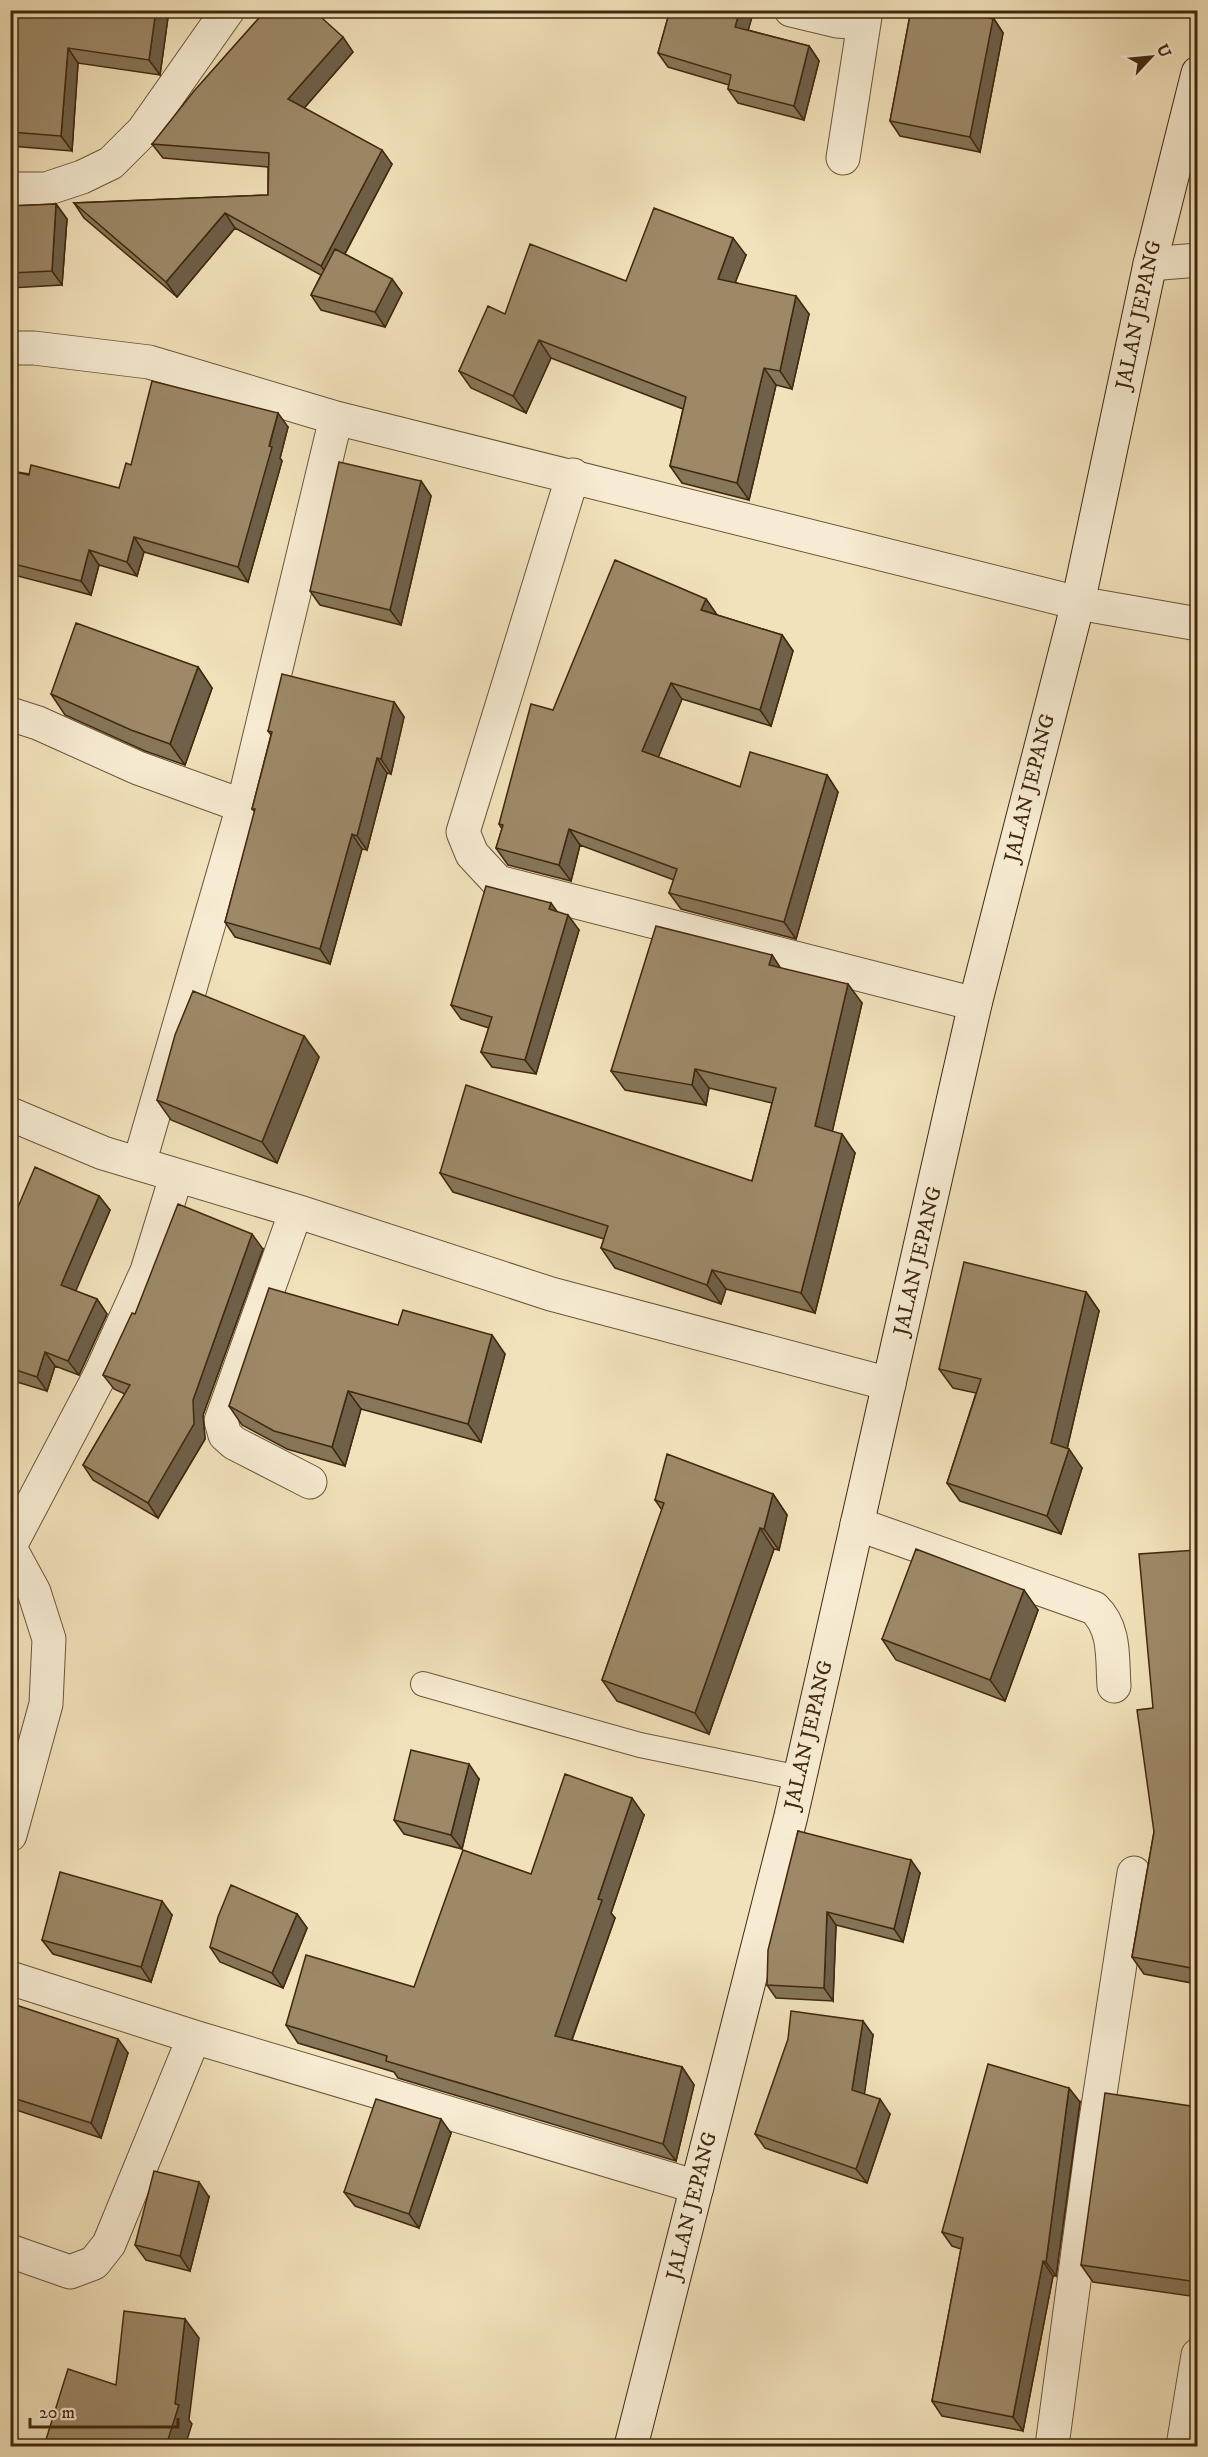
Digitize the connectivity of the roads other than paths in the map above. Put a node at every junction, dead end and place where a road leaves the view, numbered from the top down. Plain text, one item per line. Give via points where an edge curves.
1 (228, 10) edge
2 (791, 10) edge
3 (865, 17) edge
4 (1197, 74) edge
5 (843, 158) dead end
6 (10, 189) edge
7 (1197, 260) edge
8 (1150, 264) junction
9 (10, 348) edge
10 (336, 418) junction
11 (573, 475) junction
12 (1078, 603) junction
13 (1197, 624) edge
14 (10, 714) edge
15 (243, 806) junction
16 (975, 1004) junction
17 (10, 1114) edge
18 (140, 1164) junction
19 (177, 1177) junction
20 (296, 1211) junction
21 (889, 1384) junction
22 (310, 1482) dead end
23 (857, 1524) junction
24 (10, 1547) edge
25 (423, 1684) dead end
26 (1114, 1686) dead end
27 (800, 1778) junction
28 (10, 1835) edge
29 (1134, 1873) dead end
30 (10, 1978) edge
31 (195, 2037) junction
32 (697, 2187) junction
33 (10, 2251) edge
34 (1197, 2355) edge
35 (631, 2446) edge
36 (1052, 2446) edge
37 (1184, 2446) edge

1 - 6 street via 143,131 111,163 46,189
2 - 3 street via 837,21
3 - 5 street
4 - 8 street, JALAN JEPANG
7 - 8 street
8 - 12 street, JALAN JEPANG
9 - 10 street via 149,362
10 - 11 street
10 - 15 street
11 - 12 street
11 - 16 street via 463,832 472,854 498,882
12 - 13 street
12 - 16 street, JALAN JEPANG
14 - 15 street via 138,768
15 - 18 street
16 - 21 street, JALAN JEPANG
17 - 18 street via 103,1153
18 - 19 street
19 - 20 street
19 - 24 street via 147,1271 99,1377
20 - 21 street via 551,1294
20 - 22 street via 220,1420 225,1435 234,1443
21 - 23 street, JALAN JEPANG
23 - 26 street via 1094,1608 1110,1629
23 - 27 street, JALAN JEPANG
24 - 28 street via 34,1592 49,1639 46,1704
25 - 27 lane via 640,1745
27 - 32 street, JALAN JEPANG
29 - 36 street
30 - 31 street
31 - 32 street
31 - 33 street via 109,2244 93,2263 70,2272
32 - 35 street, JALAN JEPANG
34 - 37 street

